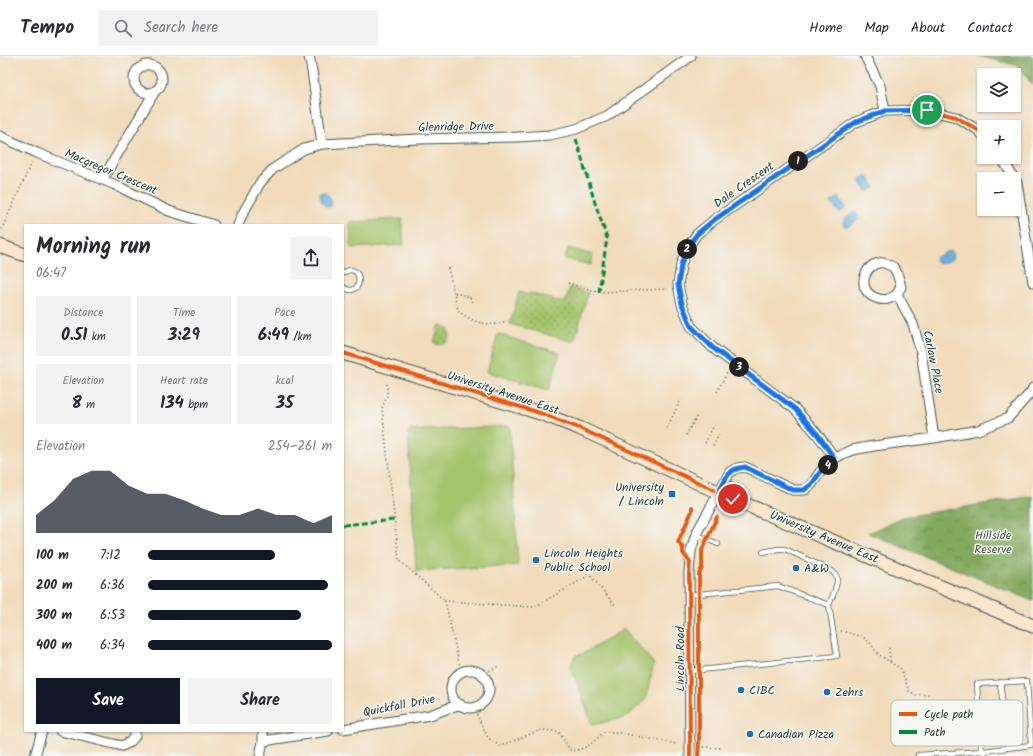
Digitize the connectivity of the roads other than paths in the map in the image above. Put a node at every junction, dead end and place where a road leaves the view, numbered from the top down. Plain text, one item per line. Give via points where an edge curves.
1 (309, 56) edge
2 (691, 56) edge
3 (865, 56) edge
4 (154, 93) dead end
5 (885, 111) junction
6 (977, 129) edge
7 (0, 136) edge
8 (322, 144) junction
9 (1005, 164) edge
10 (102, 180) junction
11 (211, 224) edge
12 (238, 224) edge
13 (0, 246) edge
14 (24, 255) edge
15 (344, 272) edge
16 (1033, 282) edge
17 (345, 289) edge
18 (897, 294) junction
19 (344, 354) edge
20 (1033, 388) edge
21 (934, 438) junction
22 (834, 458) junction
23 (719, 492) junction
24 (696, 534) junction
25 (718, 544) dead end
26 (763, 552) dead end
27 (689, 595) junction
28 (829, 605) junction
29 (1033, 626) edge
30 (690, 671) junction
31 (1000, 682) junction
32 (978, 700) edge
33 (1002, 700) edge
34 (460, 704) junction
35 (344, 729) edge
36 (42, 732) edge
37 (64, 732) edge
38 (135, 732) edge
39 (263, 732) edge
40 (322, 732) edge
41 (263, 741) junction
42 (1008, 748) joint
43 (985, 754) edge
44 (918, 755) dead end
45 (35, 756) edge
46 (260, 756) edge
47 (690, 756) edge

1 - 8 street
2 - 8 street, Glenridge Drive via 607,116 576,129 550,135 518,137
3 - 5 street via 880,86
4 - 10 street
5 - 6 street, Dale Crescent via 927,110 956,117
5 - 22 street, Dale Crescent via 849,126 697,234 687,248 678,285 691,326 713,348 795,409
7 - 10 street, Macgregor Crescent
8 - 12 street, Glenridge Drive via 304,149 273,169 260,182
9 - 16 street via 1017,183
10 - 11 street, Macgregor Crescent via 169,211
13 - 14 main road
15 - 17 lane via 354,271 359,279 356,287 351,290
18 - 18 street via 901,287 892,266 883,262 873,264 866,272 866,290 875,297 886,300
18 - 21 street, Carlaw Place via 913,324 921,352
19 - 23 main road, University Avenue East via 540,413 579,428
20 - 21 street via 1008,418 978,430
21 - 22 street via 852,450
22 - 23 street via 804,490 793,490 745,467 730,472
23 - 24 street, Lincoln Road
23 - 29 main road, University Avenue East
24 - 25 lane
24 - 27 street, Lincoln Road via 691,551
26 - 28 lane via 785,549 832,571 837,583
27 - 28 lane via 778,586
27 - 30 street, Lincoln Road
28 - 30 lane via 837,656
30 - 47 street, Lincoln Road
31 - 32 lane via 977,684
31 - 33 lane
31 - 42 lane via 1027,681 1031,745
34 - 34 street, Quickfall Drive via 453,697 451,688 454,678 466,670 482,674 488,683 488,693 483,702 473,707 464,707
34 - 35 street, Quickfall Drive via 430,715
36 - 45 street
37 - 38 street via 122,746 136,736
39 - 41 street
40 - 41 street
41 - 46 street
42 - 43 lane
43 - 44 lane

